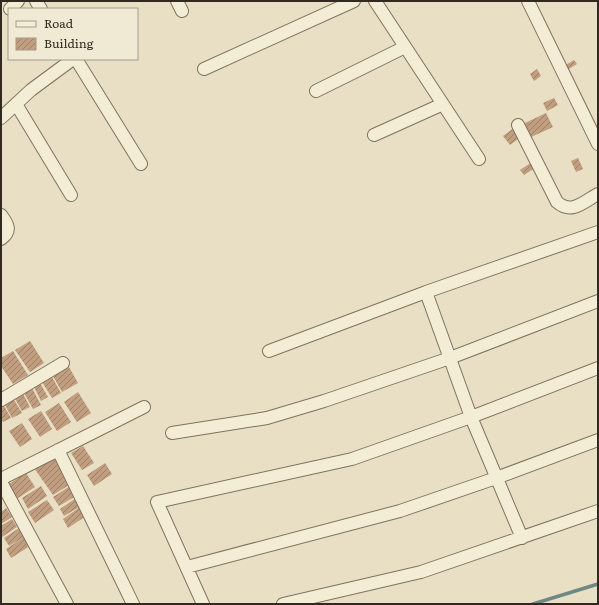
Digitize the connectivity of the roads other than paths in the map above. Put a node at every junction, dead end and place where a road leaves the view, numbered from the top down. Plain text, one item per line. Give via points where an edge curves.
1 (18, 1) edge
2 (354, 1) edge
3 (375, 1) edge
4 (528, 1) edge
5 (10, 8) edge
6 (406, 47) junction
7 (73, 60) edge
8 (75, 60) edge
9 (204, 69) dead end
10 (316, 91) dead end
11 (16, 104) junction
12 (443, 104) junction
13 (1, 118) edge
14 (518, 125) dead end
15 (374, 135) dead end
16 (598, 144) edge
17 (479, 159) dead end
18 (141, 164) dead end
19 (598, 194) edge
20 (71, 195) dead end
21 (1, 214) edge
22 (598, 232) edge
23 (1, 239) edge
24 (426, 292) junction
25 (598, 301) edge
26 (269, 351) dead end
27 (450, 358) junction
28 (64, 363) dead end
29 (598, 368) edge
30 (1, 400) edge
31 (144, 407) dead end
32 (471, 417) junction
33 (172, 433) dead end
34 (598, 440) edge
35 (58, 450) junction
36 (496, 478) junction
37 (1, 481) edge
38 (598, 511) edge
39 (522, 538) junction
40 (187, 567) junction
41 (67, 604) edge
42 (133, 604) edge
43 (204, 604) edge
44 (283, 604) edge

1 - 5 street
2 - 9 street
3 - 6 street
4 - 16 street
6 - 10 street
6 - 12 street
7 - 11 street
8 - 18 street
11 - 13 street
11 - 20 street
12 - 15 street
12 - 17 street
14 - 19 street via 557,202 568,208 576,207
21 - 23 street via 7,223 8,231
22 - 24 street
24 - 26 street
24 - 27 street
25 - 27 street
27 - 32 street
27 - 33 street via 267,418
28 - 30 street
29 - 32 street
31 - 35 street
32 - 36 street
32 - 40 street via 352,459 157,502
34 - 36 street
35 - 37 street
35 - 42 street
36 - 39 street
36 - 40 street via 400,511
37 - 41 street
38 - 39 street
39 - 44 street via 421,572
40 - 43 street

